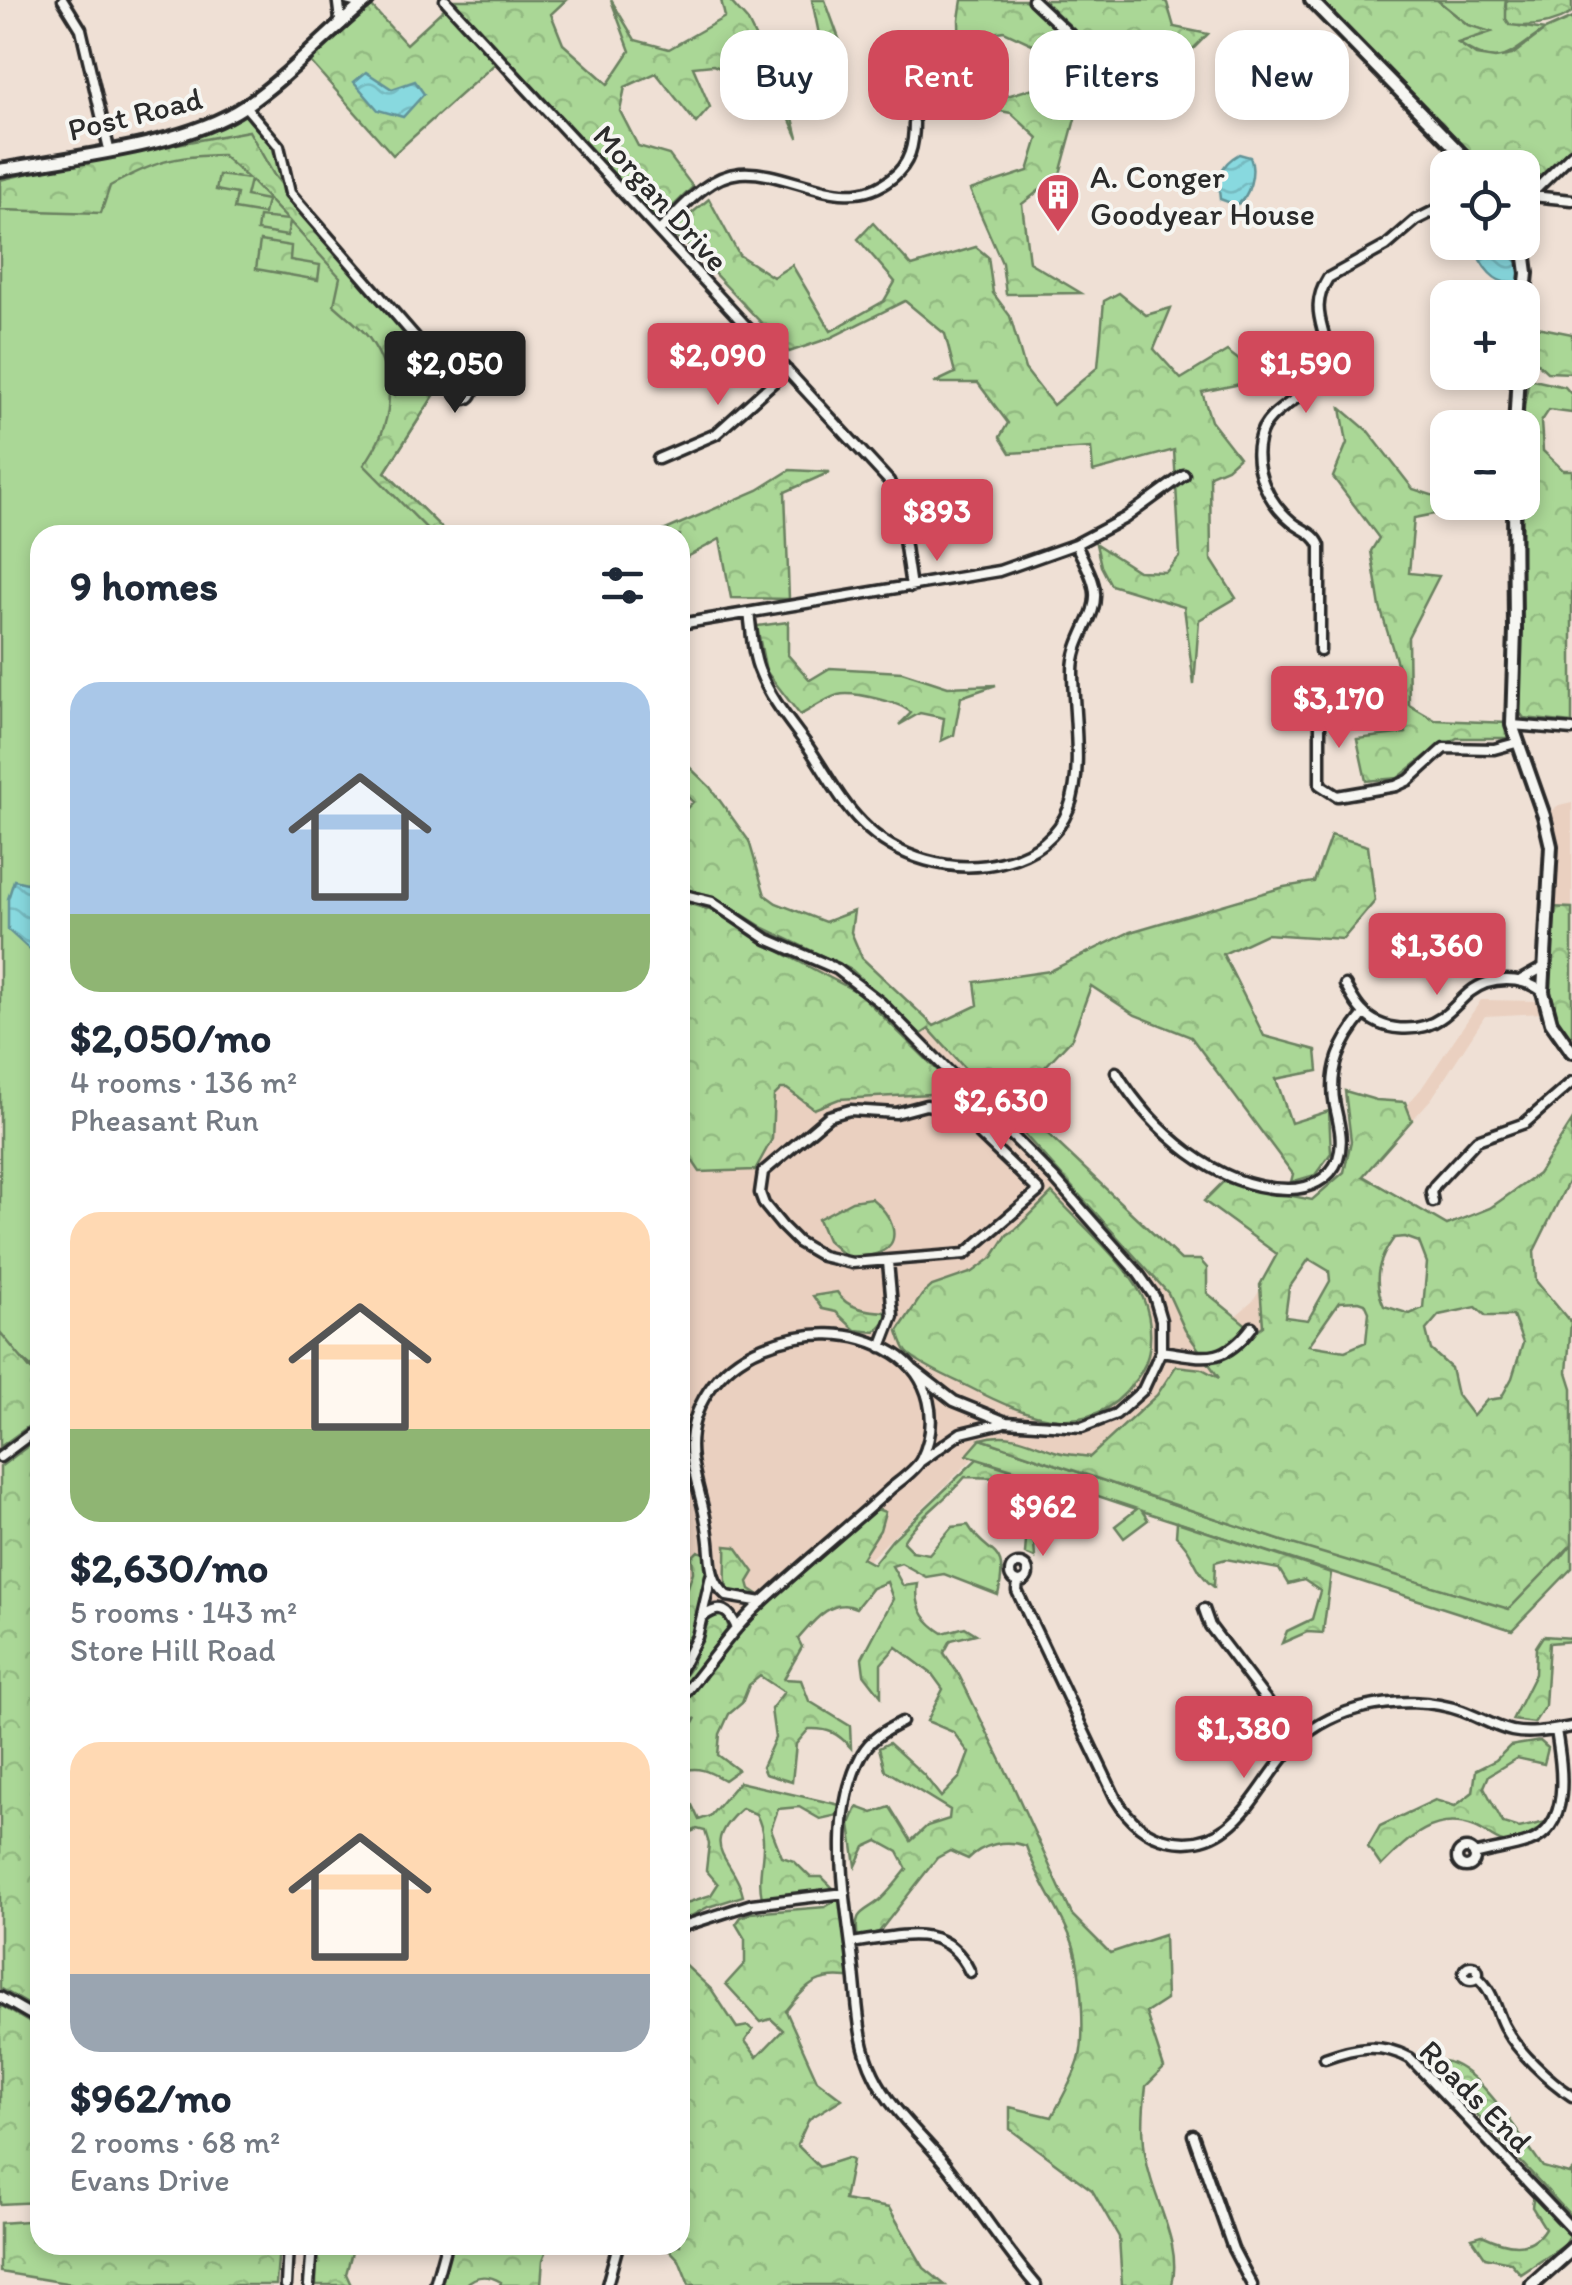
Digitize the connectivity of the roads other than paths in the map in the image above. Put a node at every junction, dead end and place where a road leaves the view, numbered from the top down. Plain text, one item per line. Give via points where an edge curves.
1 (63, 0) edge
2 (338, 0) edge
3 (348, 0) edge
4 (445, 0) edge
5 (1034, 0) edge
6 (1312, 0) edge
7 (365, 2) edge
8 (340, 24) junction
9 (1065, 30) edge
10 (244, 106) junction
11 (914, 123) dead end
12 (110, 150) junction
13 (1458, 150) edge
14 (1572, 154) edge
15 (0, 170) edge
16 (1540, 188) edge
17 (1540, 197) edge
18 (1572, 200) edge
19 (1430, 213) edge
20 (659, 231) junction
21 (787, 370) junction
22 (457, 385) dead end
23 (658, 459) dead end
24 (1184, 476) dead end
25 (1514, 520) edge
26 (1076, 544) junction
27 (912, 587) junction
28 (748, 612) junction
29 (690, 622) edge
30 (1320, 650) dead end
31 (1320, 682) dead end
32 (1512, 725) junction
33 (1572, 730) edge
34 (1516, 743) junction
35 (690, 896) edge
36 (1544, 967) junction
37 (1521, 980) junction
38 (1344, 985) dead end
39 (1543, 992) junction
40 (1364, 1014) junction
41 (1572, 1052) edge
42 (1116, 1072) dead end
43 (1572, 1082) edge
44 (1053, 1178) junction
45 (1039, 1191) junction
46 (1433, 1202) dead end
47 (888, 1262) junction
48 (1252, 1327) dead end
49 (881, 1347) junction
50 (1161, 1351) junction
51 (914, 1370) junction
52 (1006, 1422) junction
53 (30, 1434) edge
54 (0, 1457) edge
55 (692, 1458) joint
56 (920, 1462) junction
57 (711, 1576) junction
58 (1018, 1582) dead end
59 (762, 1602) junction
60 (1204, 1608) dead end
61 (704, 1616) junction
62 (737, 1628) junction
63 (690, 1648) edge
64 (690, 1687) edge
65 (902, 1722) dead end
66 (1572, 1728) edge
67 (1556, 1730) junction
68 (1298, 1742) junction
69 (1474, 1855) dead end
70 (845, 1892) junction
71 (690, 1924) edge
72 (851, 1943) junction
73 (970, 1972) dead end
74 (1477, 1977) dead end
75 (0, 1997) edge
76 (30, 2014) edge
77 (1324, 2058) dead end
78 (1572, 2096) edge
79 (1193, 2134) dead end
80 (1572, 2228) edge
81 (1572, 2249) edge
82 (288, 2255) edge
83 (311, 2255) edge
84 (443, 2255) edge
85 (615, 2255) edge
86 (286, 2285) edge
87 (309, 2285) edge
88 (434, 2285) edge
89 (607, 2285) edge
90 (1036, 2285) edge
91 (1252, 2285) edge
92 (1532, 2285) edge

1 - 12 street via 81,29
2 - 8 street
3 - 7 street
4 - 20 street, Morgan Drive
5 - 9 street
6 - 13 main road
7 - 8 main road, Post Road
8 - 10 main road, Post Road
10 - 12 main road, Post Road via 188,132
10 - 22 street via 279,146 290,193
11 - 20 street via 905,164 877,188 838,193 733,174 710,184
12 - 15 main road, Post Road
14 - 16 street
17 - 18 street
19 - 30 street via 1328,278 1317,314 1326,352 1320,374 1259,437 1258,462 1271,497 1320,546
20 - 21 street, Morgan Drive
21 - 23 street via 716,434
21 - 27 street, Morgan Drive via 889,481
24 - 26 street
25 - 32 main road
26 - 27 street via 998,571
26 - 28 street via 1095,599 1074,649 1071,804 1047,840 999,863 927,861 860,822 760,674
27 - 28 street
28 - 29 street
31 - 34 street via 1320,785 1337,796 1396,786 1444,748
32 - 33 street
32 - 34 main road
34 - 36 main road via 1551,846
35 - 44 street via 712,902 860,984
36 - 37 street
36 - 39 main road
37 - 39 street
37 - 40 street via 1480,986 1421,1028 1393,1028
38 - 40 street
39 - 41 main road
40 - 42 street via 1335,1066 1337,1161 1302,1189 1259,1185 1206,1163 1151,1120
43 - 46 street via 1524,1124 1471,1145 1432,1189
44 - 45 street
44 - 50 street via 1147,1284 1159,1311
45 - 47 street via 964,1254
45 - 47 street via 950,1109 926,1104 896,1113 850,1110 829,1116 763,1172 764,1204 798,1242 822,1256
47 - 49 street via 893,1316
48 - 50 street via 1221,1356
49 - 51 street
49 - 55 street via 851,1336 813,1334 744,1355 702,1400 692,1427
50 - 52 street via 1143,1390 1103,1421 1071,1428
51 - 52 street via 954,1400
51 - 56 street via 932,1410
52 - 56 street via 961,1433
53 - 54 street
55 - 57 street
56 - 59 street
57 - 59 street via 727,1596
57 - 61 street
58 - 68 street via 1116,1799 1151,1834 1190,1842 1224,1830
59 - 62 street
60 - 68 street via 1210,1626
61 - 62 street via 724,1609
61 - 63 street
62 - 64 street
65 - 70 street via 868,1744 857,1765 844,1818
66 - 67 street
67 - 68 street via 1512,1731 1450,1707 1399,1702 1336,1716
67 - 69 street via 1565,1794 1557,1821 1531,1842
70 - 71 street via 752,1904
70 - 72 street
72 - 73 street via 932,1936 955,1947
72 - 90 street via 874,2077
74 - 78 street via 1521,2048
75 - 76 street
77 - 80 street, Roads End via 1368,2046 1410,2058
79 - 91 street
81 - 92 main road
82 - 86 street
83 - 87 street
84 - 88 street
85 - 89 street

